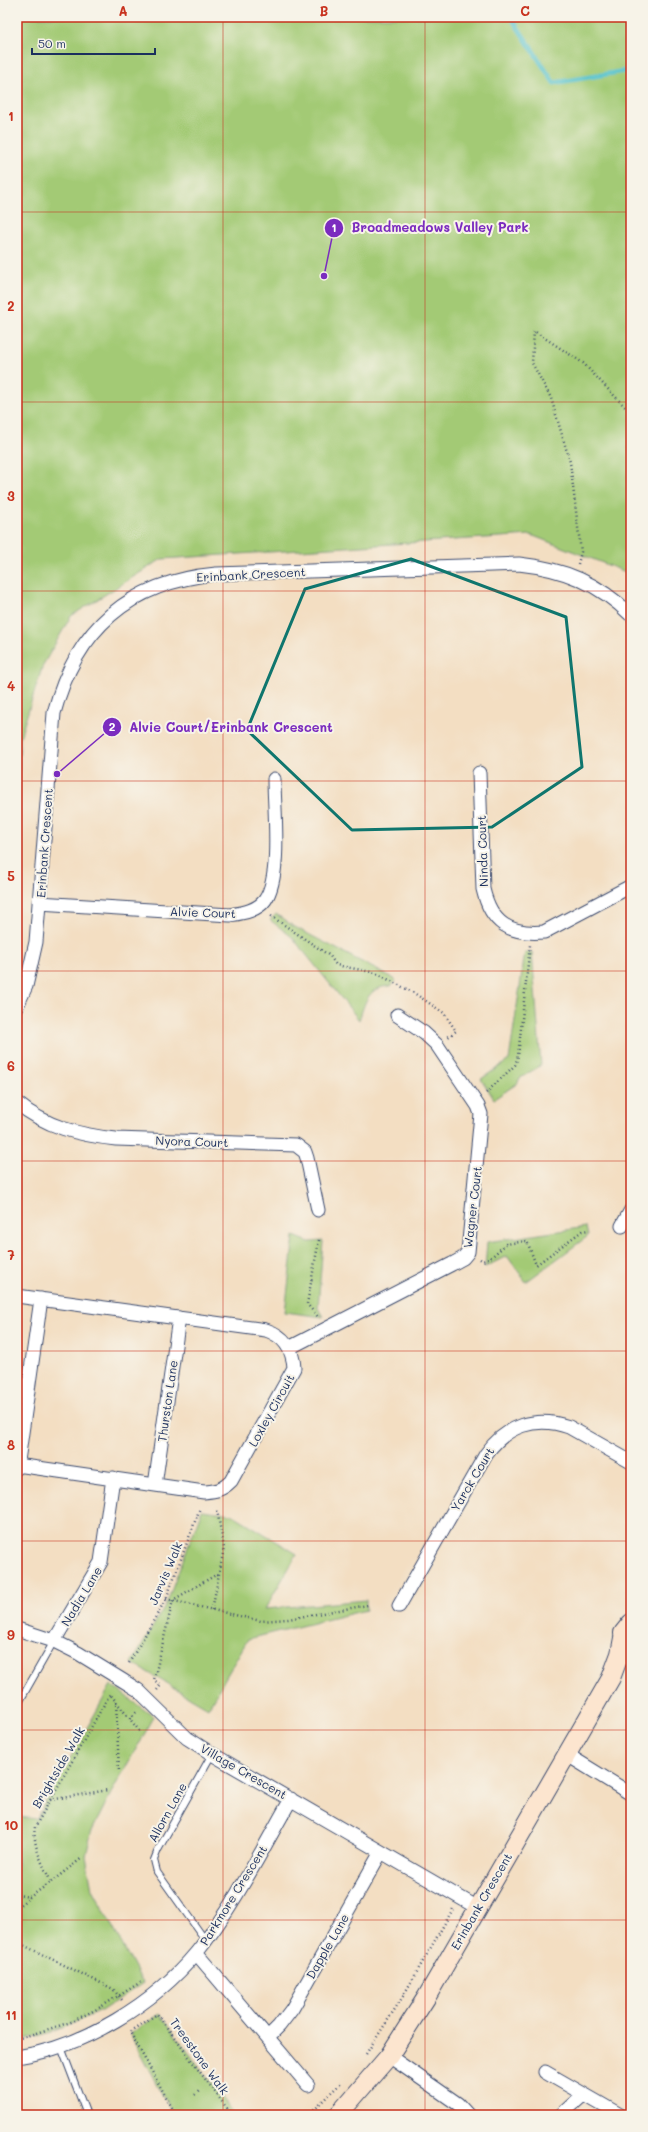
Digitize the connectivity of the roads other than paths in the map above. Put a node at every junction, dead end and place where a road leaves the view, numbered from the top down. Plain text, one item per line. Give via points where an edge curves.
1 (631, 615) edge
2 (479, 773) dead end
3 (274, 779) dead end
4 (631, 886) edge
5 (39, 904) junction
6 (17, 1006) edge
7 (397, 1015) dead end
8 (19, 1106) edge
9 (318, 1210) dead end
10 (631, 1210) edge
11 (622, 1226) dead end
12 (17, 1296) edge
13 (41, 1299) junction
14 (179, 1318) junction
15 (289, 1348) junction
16 (631, 1462) edge
17 (17, 1466) edge
18 (113, 1478) junction
19 (156, 1485) junction
20 (399, 1606) dead end
21 (17, 1629) edge
22 (628, 1637) edge
23 (54, 1641) junction
24 (631, 1657) edge
25 (611, 1678) junction
26 (17, 1706) edge
27 (212, 1754) junction
28 (566, 1754) junction
29 (631, 1794) edge
30 (291, 1799) junction
31 (381, 1852) junction
32 (478, 1908) junction
33 (206, 1941) junction
34 (196, 1954) junction
35 (268, 2037) junction
36 (62, 2046) junction
37 (389, 2056) junction
38 (17, 2057) edge
39 (545, 2072) dead end
40 (308, 2085) dead end
41 (583, 2095) junction
42 (87, 2115) edge
43 (338, 2115) edge
44 (468, 2115) edge
45 (561, 2115) edge
46 (620, 2115) edge

1 - 5 street, Erinbank Crescent via 604,592 575,576 555,569 519,564 193,576 170,582 135,598 121,607 94,632 71,665 61,688 54,713
2 - 4 street, Ninda Court via 483,889 486,903 493,916 503,925 531,933 544,932
3 - 5 street, Alvie Court via 275,870 270,891 258,907 230,915
5 - 6 street, Erinbank Crescent via 32,964
7 - 15 street, Wagner Court via 437,1046 481,1114 468,1252 452,1264
8 - 9 street, Nyora Court via 64,1130 88,1136 296,1145 305,1152
10 - 11 street
12 - 13 street
13 - 14 street
13 - 17 street
14 - 15 street via 266,1330 282,1339
14 - 19 street, Thurston Lane
15 - 19 street, Loxley Circuit via 294,1368 291,1376 228,1485 216,1491 204,1492
16 - 20 street, Yarck Court via 558,1423 531,1422 505,1434 494,1442 486,1454
17 - 18 street, Loxley Circuit
18 - 19 street, Loxley Circuit
18 - 23 street, Nadia Lane via 101,1562
21 - 23 street, Village Crescent
22 - 25 street, Erinbank Crescent
23 - 26 lane
23 - 27 street, Village Crescent via 122,1680 148,1699 187,1738
24 - 25 street, Erinbank Crescent
25 - 28 street, Erinbank Crescent
27 - 30 street, Village Crescent
27 - 33 lane, Allorn Lane via 154,1860 157,1872
28 - 29 street
28 - 32 street, Erinbank Crescent
30 - 31 street, Village Crescent
30 - 33 street, Parkmore Crescent
31 - 32 street, Village Crescent
31 - 35 street, Dapple Lane via 292,2009
32 - 37 street, Erinbank Crescent
33 - 34 street, Parkmore Crescent
34 - 35 street
34 - 36 street, Parkmore Crescent via 157,1992 103,2028
35 - 40 street
36 - 38 street, Parkmore Crescent
36 - 42 lane
37 - 43 street, Erinbank Crescent
37 - 44 street via 458,2104
39 - 41 street
41 - 45 street
41 - 46 street

